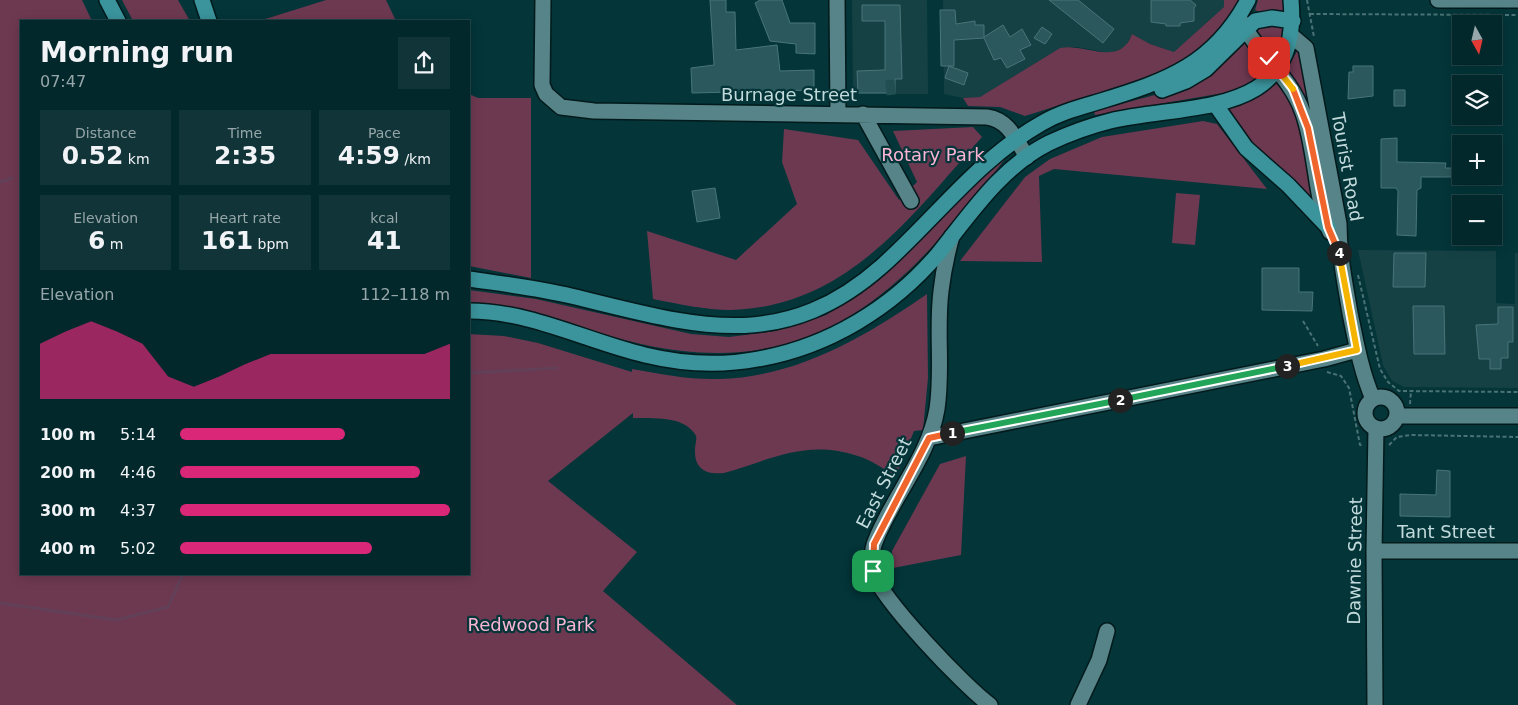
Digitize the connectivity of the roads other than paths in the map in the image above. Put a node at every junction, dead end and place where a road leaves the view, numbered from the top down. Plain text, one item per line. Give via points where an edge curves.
1 (107, 0) edge
2 (202, 0) edge
3 (543, 0) edge
4 (837, 0) edge
5 (1248, 0) edge
6 (1291, 0) edge
7 (1438, 0) edge
8 (1472, 0) edge
9 (1518, 0) edge
10 (117, 20) edge
11 (209, 20) edge
12 (1242, 24) junction
13 (1292, 28) junction
14 (1278, 68) junction
15 (1215, 104) junction
16 (838, 114) junction
17 (864, 114) junction
18 (1016, 139) junction
19 (1027, 157) junction
20 (911, 201) dead end
21 (1328, 227) junction
22 (952, 236) junction
23 (1339, 252) junction
24 (470, 279) edge
25 (470, 311) edge
26 (1357, 350) junction
27 (1372, 399) junction
28 (1397, 416) junction
29 (1518, 416) edge
30 (1376, 428) junction
31 (929, 438) junction
32 (1374, 551) junction
33 (1518, 551) edge
34 (1107, 631) dead end
35 (1374, 699) edge
36 (990, 705) edge
37 (1078, 705) edge

1 - 10 highway
2 - 11 highway
3 - 16 street, Burnage Street via 542,86 552,101 561,107 573,110
4 - 16 street
5 - 12 highway
6 - 13 highway
7 - 8 street
8 - 9 street
12 - 13 highway via 1265,18
12 - 14 street, Tourist Road
12 - 18 highway via 1224,54 1195,76 1163,90 1146,87 1063,113
13 - 14 highway via 1287,52
13 - 23 street, Tourist Road via 1306,48 1339,224
14 - 15 highway via 1248,94
14 - 21 street, Tourist Road via 1292,88 1303,113
15 - 19 highway via 1109,121 1064,136
15 - 21 highway via 1246,148 1283,180
16 - 17 street, Burnage Street
17 - 18 street, Burnage Street via 993,118 1006,124
17 - 20 street
18 - 19 street, Burnage Street
18 - 24 highway via 966,180 870,276 817,309 778,321 737,327 697,325 543,290
19 - 22 highway via 990,190
21 - 23 street, Tourist Road
22 - 25 highway via 923,270 868,316 810,345 757,360 703,363 663,359 520,317
22 - 31 street, East Street via 941,292 937,410
23 - 26 street, Tourist Road
26 - 27 street, Tourist Road
26 - 31 street
27 - 28 street via 1382,396 1390,399 1396,406
27 - 30 street via 1366,406 1365,415 1368,423
28 - 29 street
28 - 30 street via 1385,429
30 - 32 street, Dawnie Street
31 - 36 street, East Street via 874,544 873,571 883,591 945,663 971,691
32 - 33 street, Tant Street
32 - 35 street, Dawnie Street
34 - 37 street via 1099,660

